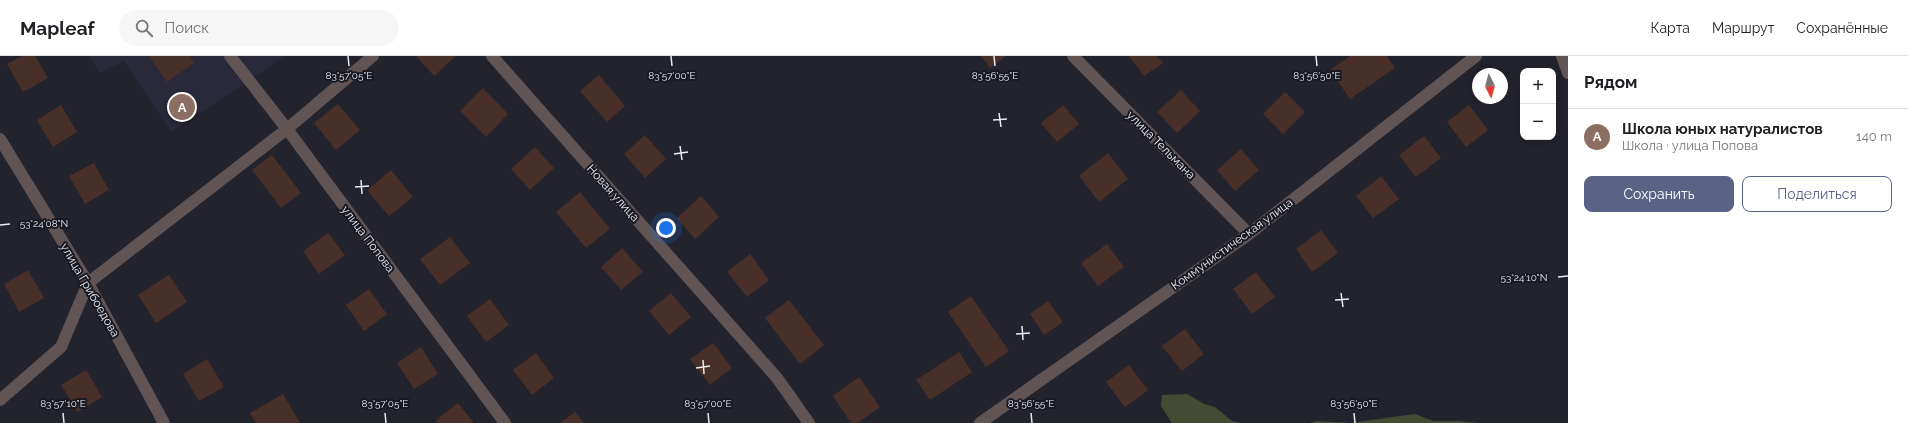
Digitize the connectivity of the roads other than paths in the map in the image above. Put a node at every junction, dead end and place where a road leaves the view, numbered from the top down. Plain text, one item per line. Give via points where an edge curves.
1 (230, 56) edge
2 (373, 56) edge
3 (492, 56) edge
4 (1073, 56) edge
5 (1476, 56) edge
6 (1562, 56) edge
7 (1568, 73) edge
8 (287, 129) junction
9 (0, 139) edge
10 (1249, 234) junction
11 (88, 284) junction
12 (0, 400) edge
13 (164, 423) edge
14 (505, 423) edge
15 (809, 423) edge
16 (980, 423) edge

1 - 8 street, улица Попова
2 - 8 street
3 - 15 street, Новая улица via 777,378
4 - 10 street, улица Тельмана
5 - 10 street, Коммунистическая улица
6 - 7 street
8 - 11 street
8 - 14 street, улица Попова
9 - 11 street, улица Грибоедова
10 - 16 street, Коммунистическая улица
11 - 12 street via 62,347
11 - 13 street, улица Грибоедова

